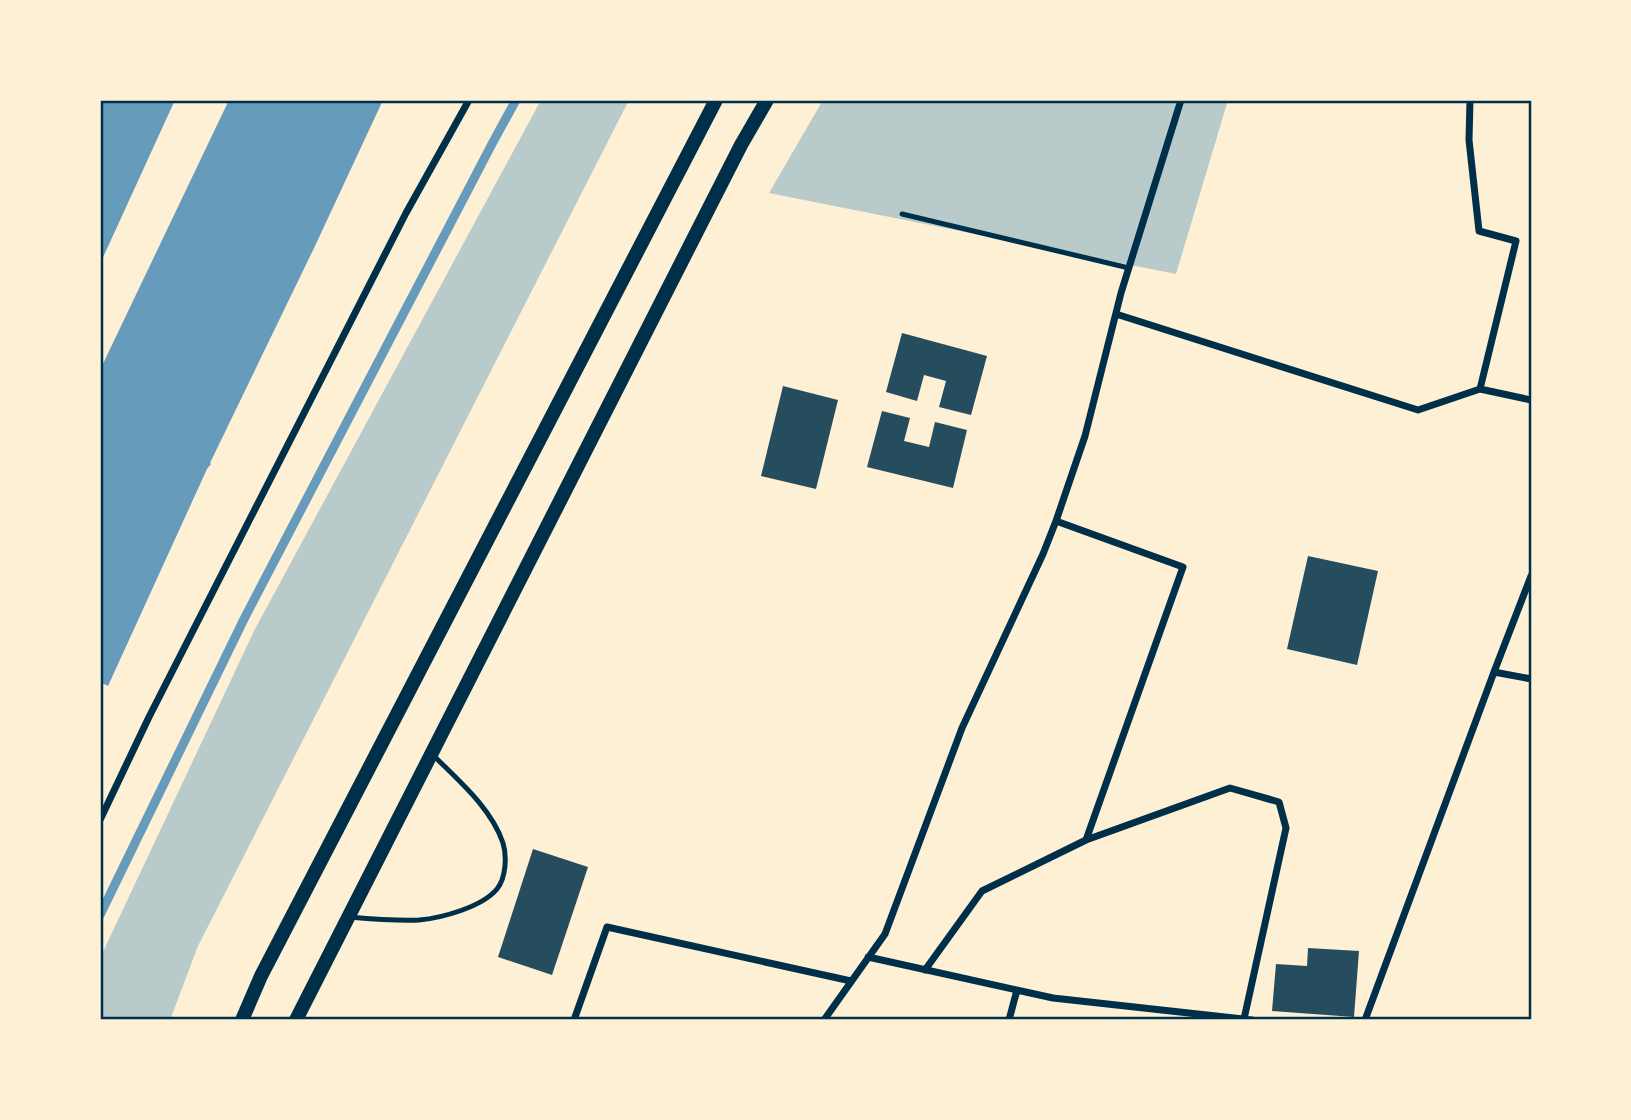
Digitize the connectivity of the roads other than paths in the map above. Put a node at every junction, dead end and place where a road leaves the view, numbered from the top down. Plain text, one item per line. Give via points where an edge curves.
1 (469, 100) edge
2 (716, 100) edge
3 (767, 100) edge
4 (1181, 100) edge
5 (1470, 100) edge
6 (902, 214) dead end
7 (1129, 268) junction
8 (1116, 314) junction
9 (1480, 389) junction
10 (1531, 400) edge
11 (1056, 521) junction
12 (1531, 576) edge
13 (1494, 672) junction
14 (1531, 679) edge
15 (431, 754) junction
16 (100, 820) edge
17 (1086, 840) junction
18 (348, 916) junction
19 (868, 957) junction
20 (925, 970) junction
21 (851, 981) junction
22 (1017, 990) junction
23 (1175, 1016) edge
24 (1244, 1019) edge
25 (242, 1020) edge
26 (296, 1020) edge
27 (574, 1020) edge
28 (824, 1020) edge
29 (1009, 1020) edge
30 (1252, 1020) edge
31 (1364, 1020) edge

1 - 16 street via 399,225
2 - 25 main road
3 - 15 main road
4 - 7 street
5 - 9 street via 1469,140 1479,231 1516,241
6 - 7 lane
7 - 8 street
8 - 9 street via 1418,410
8 - 11 street via 1085,436
9 - 10 street
11 - 17 street via 1183,567
11 - 19 street via 962,728 885,934
12 - 13 street
13 - 14 street
13 - 31 street
15 - 18 main road
15 - 18 lane via 458,779 497,830 505,863 499,887 469,907 420,920
17 - 20 street via 982,891
17 - 24 street via 1230,788 1279,802 1286,828
18 - 26 main road
19 - 20 street
19 - 21 street
20 - 22 street
21 - 27 street via 607,927
21 - 28 street
22 - 23 street
22 - 29 street
23 - 24 street
24 - 30 street

